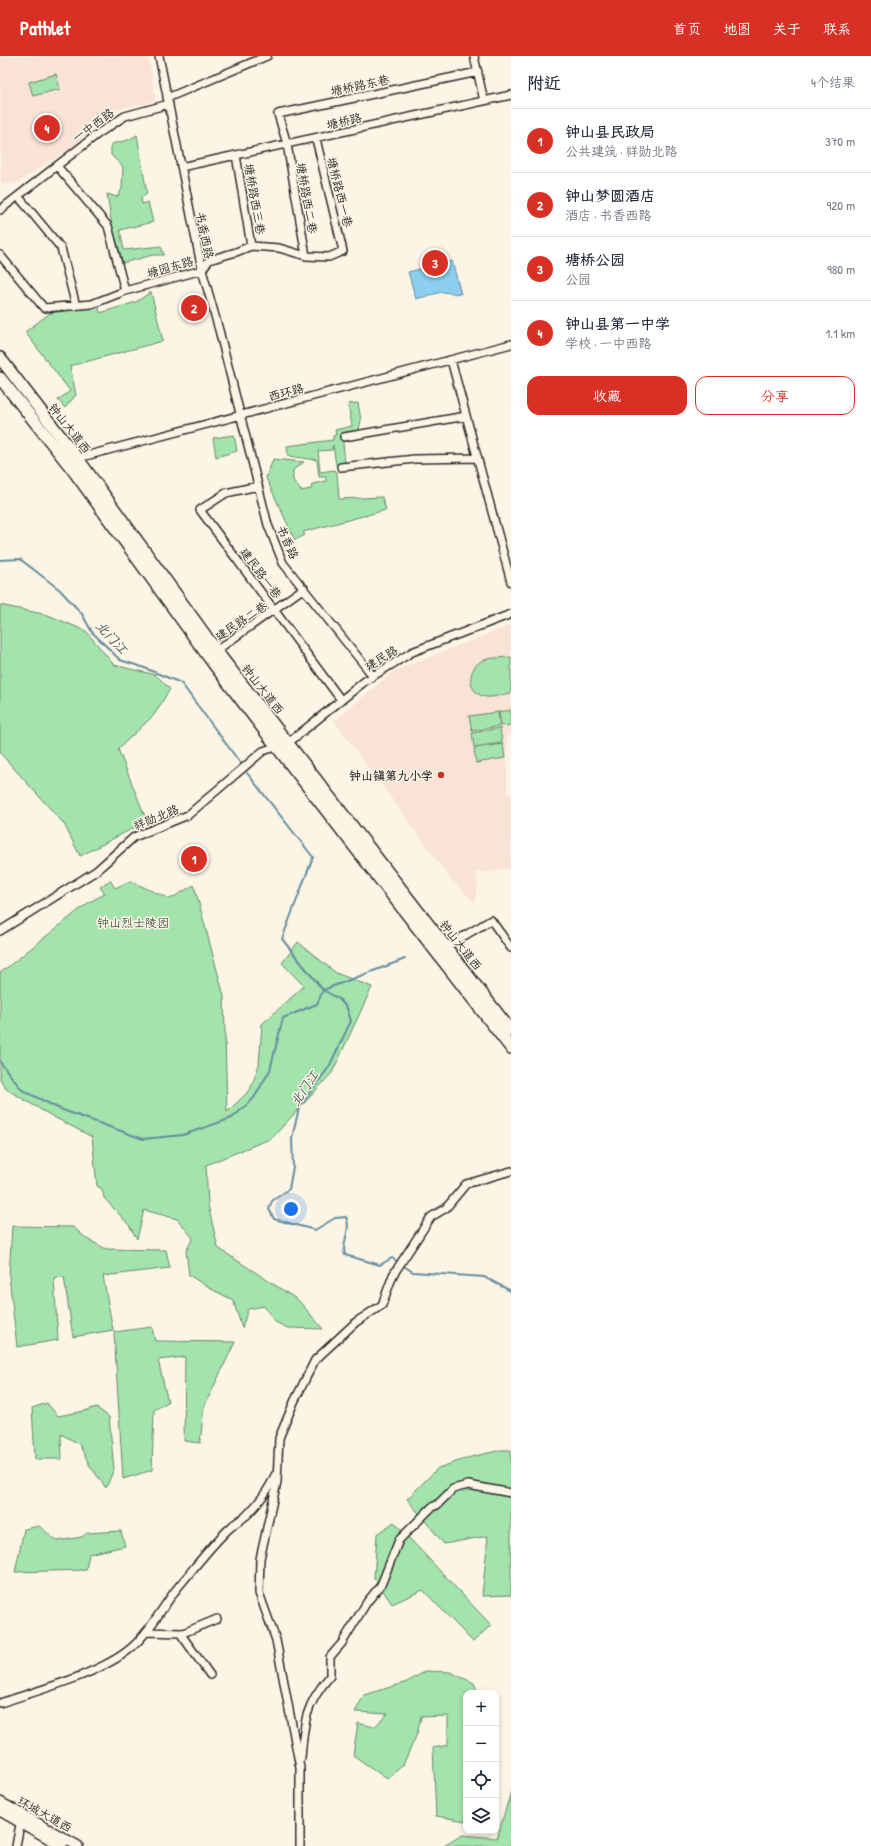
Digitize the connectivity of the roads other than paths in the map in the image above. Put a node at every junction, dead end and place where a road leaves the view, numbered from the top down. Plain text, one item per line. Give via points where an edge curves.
1 (159, 56) edge
2 (267, 56) edge
3 (474, 56) edge
4 (478, 72) junction
5 (511, 95) edge
6 (168, 101) junction
7 (484, 101) junction
8 (316, 139) junction
9 (286, 144) junction
10 (236, 155) junction
11 (57, 166) junction
12 (181, 167) junction
13 (18, 196) junction
14 (0, 210) edge
15 (251, 246) junction
16 (343, 251) joint
17 (0, 255) edge
18 (306, 256) junction
19 (202, 270) junction
20 (125, 291) junction
21 (76, 306) junction
22 (511, 344) edge
23 (0, 358) edge
24 (451, 360) junction
25 (0, 378) edge
26 (240, 415) junction
27 (466, 416) junction
28 (344, 437) dead end
29 (478, 458) junction
30 (72, 461) junction
31 (341, 467) dead end
32 (258, 486) junction
33 (511, 582) edge
34 (304, 588) junction
35 (275, 610) junction
36 (511, 614) edge
37 (212, 653) junction
38 (373, 676) junction
39 (341, 700) junction
40 (288, 743) junction
41 (277, 748) junction
42 (0, 931) edge
43 (511, 948) edge
44 (442, 950) junction
45 (511, 1031) edge
46 (511, 1048) edge
47 (511, 1171) edge
48 (277, 1470) junction
49 (511, 1493) edge
50 (217, 1619) dead end
51 (146, 1632) junction
52 (180, 1633) junction
53 (210, 1675) dead end
54 (0, 1703) edge
55 (300, 1768) junction
56 (0, 1802) edge
57 (0, 1811) edge
58 (21, 1818) junction
59 (16, 1846) edge
60 (62, 1846) edge
61 (78, 1846) edge
62 (300, 1846) edge

1 - 6 street, 书香西路
2 - 6 street, 一中西路
3 - 4 street
4 - 7 street
4 - 9 street, 塘桥路东巷 via 278,114
5 - 7 street, 塘桥路
6 - 11 street, 一中西路 via 125,116
6 - 12 street, 书香西路
7 - 8 street, 塘桥路
8 - 9 street, 塘桥路
8 - 16 street, 塘桥路西一巷
9 - 10 street, 塘桥路
9 - 18 street, 塘桥路西二巷
10 - 12 street, 塘桥路
10 - 15 street, 塘桥路西三巷
11 - 13 street, 一中西路
11 - 20 street via 108,226
12 - 19 street, 书香西路
13 - 14 street, 一中西路
13 - 21 street via 62,248
15 - 18 street, 塘园东路 via 279,248
15 - 19 street, 塘园东路 via 209,260
16 - 18 street, 塘园东路 via 329,258
17 - 21 street, 塘园东路 via 44,308
19 - 20 street, 塘园东路
19 - 26 street, 书香西路
20 - 21 street, 塘园东路 via 92,304
22 - 24 street, 西环路
23 - 30 highway, 钟山大道西
24 - 26 street, 西环路
24 - 27 street
25 - 30 highway, 钟山大道西
26 - 30 street, 西环路
26 - 32 street, 书香路
27 - 28 street
27 - 29 street
29 - 31 street via 415,459
29 - 33 street
30 - 37 highway, 钟山大道西
32 - 34 street, 书香路 via 268,525 283,563
32 - 35 street, 建民路一巷 via 226,493 200,510
34 - 35 street, 建民路二巷
34 - 38 street, 书香路
35 - 37 street, 建民路二巷
35 - 39 street, 建民路一巷
36 - 38 street, 建民路 via 412,652
37 - 40 highway, 钟山大道西
37 - 41 highway, 钟山大道西
38 - 39 street, 建民路
39 - 40 street, 建民路
40 - 41 street, 建民路
40 - 44 highway, 钟山大道西
41 - 42 street, 祥勋北路 via 264,751 188,815 134,837 96,871
41 - 44 highway, 钟山大道西
43 - 44 street via 490,920
44 - 45 highway, 钟山大道西
44 - 46 highway, 钟山大道西
47 - 48 street via 466,1184 446,1208 432,1217 396,1269 382,1305 356,1322 315,1360 279,1438
48 - 51 street via 272,1482 248,1515 231,1526 187,1577
48 - 55 street via 270,1518 260,1559 259,1593 276,1640
49 - 55 street via 468,1485 453,1489 399,1540 381,1585 330,1657 330,1676 308,1707
50 - 52 street
51 - 52 street
51 - 54 street via 127,1652 110,1662
52 - 53 street
55 - 62 street
56 - 58 main road, 环城大道西
57 - 58 main road, 环城大道西
58 - 59 street
58 - 60 main road, 环城大道西
58 - 61 main road, 环城大道西

